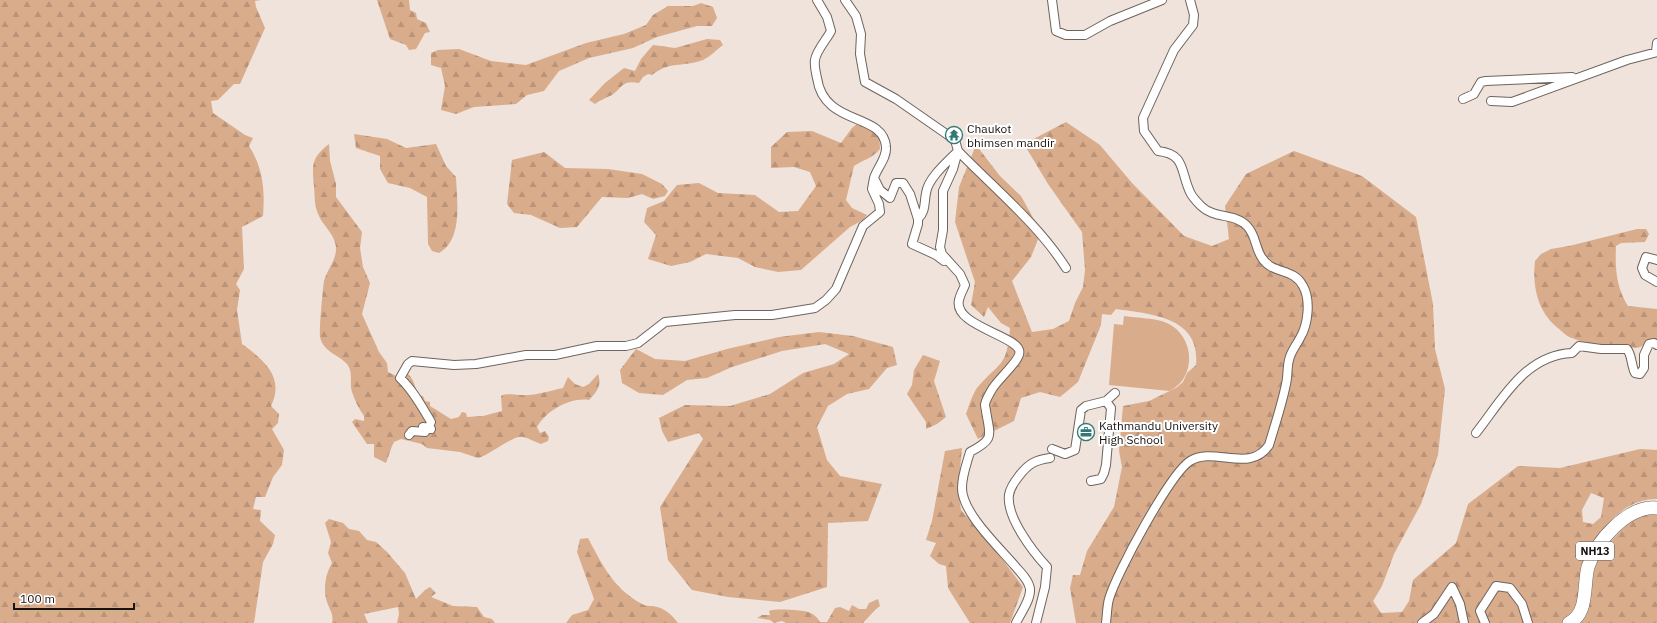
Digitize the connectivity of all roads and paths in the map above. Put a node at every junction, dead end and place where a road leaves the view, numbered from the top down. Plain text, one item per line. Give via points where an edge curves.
1 (817, 0) edge
2 (846, 0) edge
3 (1052, 0) edge
4 (1162, 0) edge
5 (1190, 0) edge
6 (1657, 43) edge
7 (1656, 52) edge
8 (1581, 76) junction
9 (1463, 99) dead end
10 (1491, 101) dead end
11 (958, 151) junction
12 (874, 178) junction
13 (918, 219) junction
14 (1657, 260) edge
15 (1066, 268) dead end
16 (956, 269) junction
17 (1657, 282) edge
18 (1657, 345) edge
19 (1116, 393) dead end
20 (1106, 401) junction
21 (1476, 433) dead end
22 (409, 435) dead end
23 (1052, 449) dead end
24 (1050, 458) dead end
25 (1091, 481) dead end
26 (1657, 508) edge
27 (1016, 623) edge
28 (1036, 623) edge
29 (1106, 623) edge
30 (1422, 623) edge
31 (1464, 623) edge
32 (1485, 623) edge
33 (1528, 623) edge
34 (1569, 623) edge

1 - 12 street via 828,17 831,31 814,59 818,84 825,100 837,111 865,122 882,134 886,147 885,156
2 - 11 street via 856,16 861,34 860,54 865,82 896,99 955,140
3 - 4 street via 1056,31 1076,36 1085,35 1110,21
5 - 29 street via 1194,14 1193,25 1174,50 1166,67 1143,118 1144,131 1158,151 1167,152 1177,158 1183,168 1190,193 1202,207 1212,214 1236,218 1247,225 1254,235 1262,260 1273,268 1293,273 1303,286 1307,299 1306,322 1289,359 1286,383 1269,445 1264,452 1250,458 1203,456 1190,461 1179,470 1139,534 1109,598
6 - 7 street
7 - 8 street
8 - 9 street via 1480,82 1474,94
8 - 10 street via 1512,102
11 - 13 street via 940,168 932,181 926,193 927,201 922,215
11 - 15 street via 1055,250
11 - 16 street via 954,169 943,191 943,230 940,247 942,254
12 - 13 street via 880,190 890,198 896,183 903,183 910,194
12 - 22 street via 872,189 880,212 863,226 836,289 815,308 772,315 665,322 638,343 626,346 597,346 555,355 526,356 476,364 412,361 400,378 409,387 431,422 431,429 423,427 425,432 412,431
13 - 16 street via 912,244 936,255
14 - 17 street via 1646,257 1642,268 1645,275
16 - 27 street via 965,285 959,300 963,311 980,327 1011,341 1020,350 1017,360 994,383 985,406 990,437 988,443 970,452 964,470 962,489 966,504 976,520 1024,576 1030,589
18 - 21 street via 1649,344 1644,355 1644,368 1640,374 1635,373 1627,349 1579,346 1572,353 1548,357 1522,374
19 - 20 street
20 - 23 street via 1086,406 1081,410 1075,450 1065,454
20 - 25 street via 1111,408 1106,465 1101,479
24 - 28 street via 1036,460 1025,468 1009,493 1010,507 1020,531 1031,550 1047,567
26 - 34 highway, NH13 via 1641,509 1625,518 1596,550 1586,578 1583,605 1575,619
30 - 31 street via 1434,614 1452,587 1460,604
32 - 33 street via 1480,611 1496,586 1510,588 1522,604

